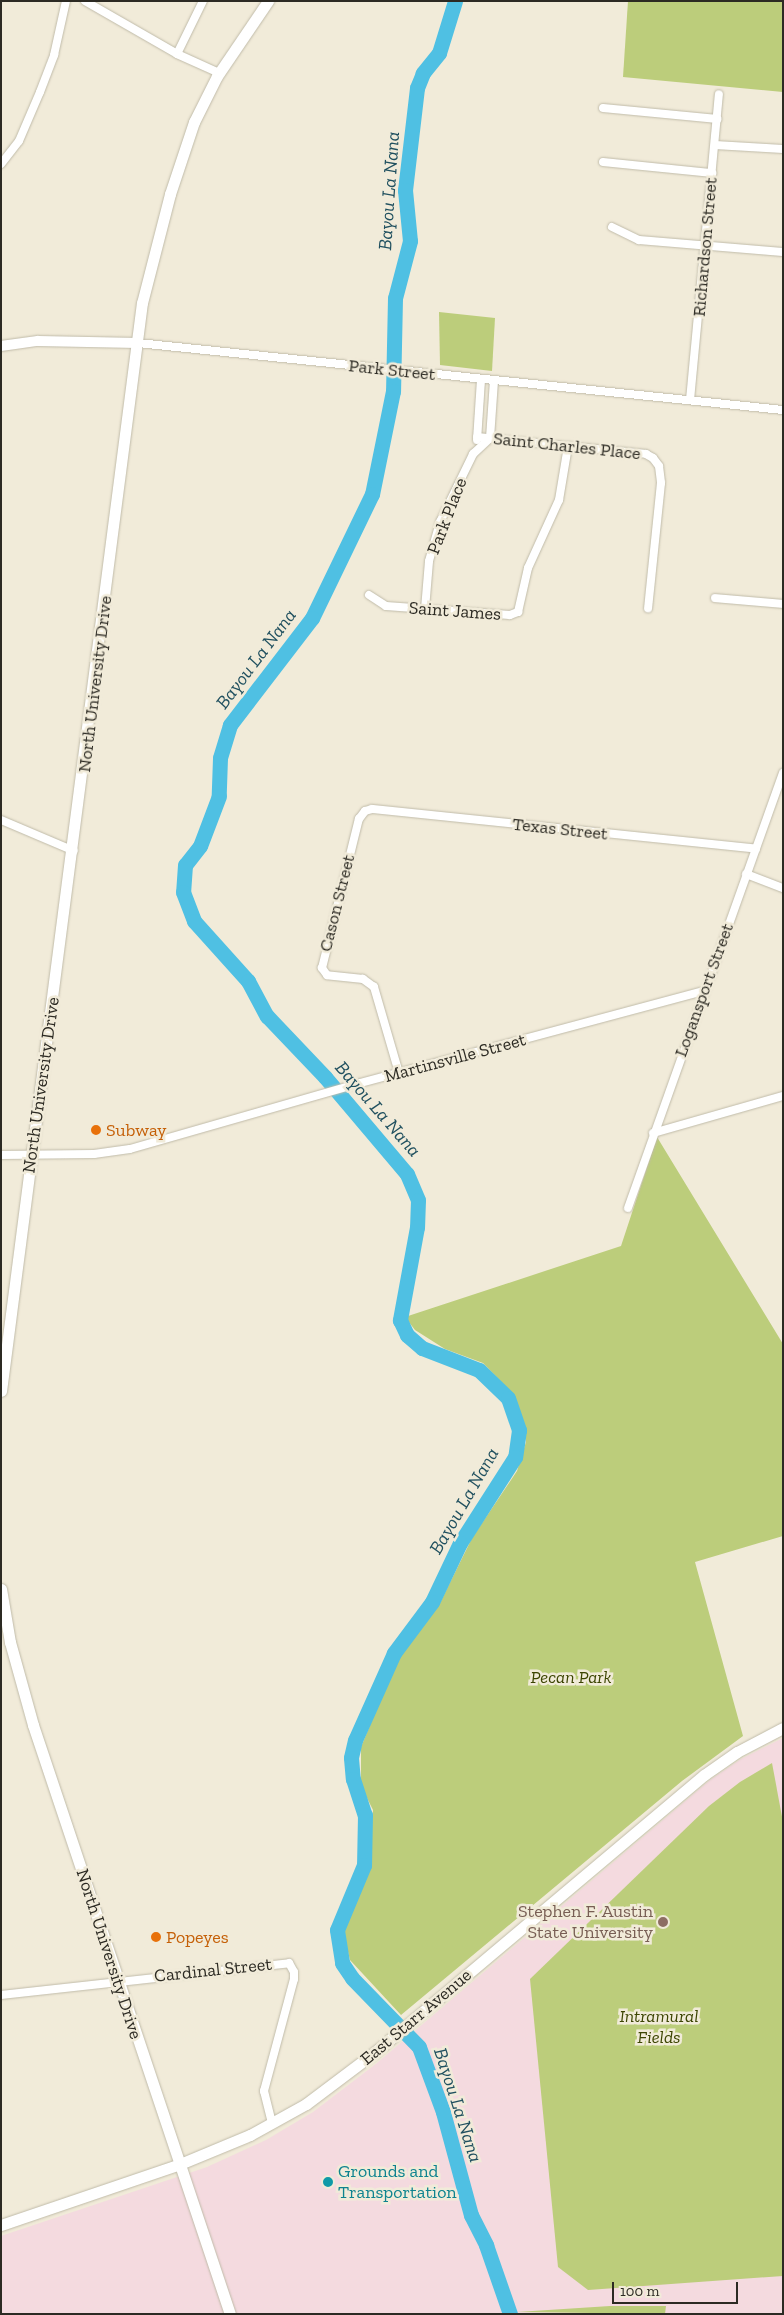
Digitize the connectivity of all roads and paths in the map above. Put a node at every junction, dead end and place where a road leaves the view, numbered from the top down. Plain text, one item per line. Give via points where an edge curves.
1 (66, 1) edge
2 (85, 1) edge
3 (203, 1) edge
4 (268, 1) edge
5 (177, 54) junction
6 (218, 74) junction
7 (719, 94) dead end
8 (603, 108) dead end
9 (717, 119) junction
10 (715, 145) junction
11 (783, 149) edge
12 (603, 162) dead end
13 (1, 164) edge
14 (712, 173) junction
15 (612, 227) dead end
16 (706, 247) junction
17 (783, 252) edge
18 (138, 343) junction
19 (1, 346) edge
20 (481, 379) junction
21 (494, 381) junction
22 (690, 400) junction
23 (783, 410) edge
24 (477, 437) junction
25 (490, 438) junction
26 (568, 446) junction
27 (473, 454) junction
28 (369, 595) dead end
29 (716, 598) dead end
30 (783, 604) edge
31 (648, 608) dead end
32 (425, 609) junction
33 (783, 773) edge
34 (365, 812) joint
35 (1, 820) edge
36 (756, 849) junction
37 (74, 851) junction
38 (746, 874) junction
39 (783, 888) edge
40 (703, 991) junction
41 (399, 1073) junction
42 (783, 1096) edge
43 (653, 1133) junction
44 (1, 1155) edge
45 (31, 1155) junction
46 (628, 1208) dead end
47 (1, 1391) edge
48 (1, 1590) edge
49 (783, 1728) edge
50 (117, 1981) junction
51 (1, 1995) edge
52 (272, 2124) junction
53 (180, 2164) junction
54 (1, 2225) edge
55 (230, 2314) edge

1 - 13 street via 54,55 40,92 19,141
2 - 5 street
3 - 5 street
4 - 6 main road, North University Drive
5 - 6 street
6 - 18 main road, North University Drive via 194,122 170,194 142,303
7 - 9 street, Richardson Street
8 - 9 street
9 - 10 street, Richardson Street
10 - 11 street
10 - 14 street, Richardson Street
12 - 14 street
14 - 16 street, Richardson Street
15 - 16 street via 640,240
16 - 17 street
16 - 22 street, Richardson Street
18 - 19 street, Park Street via 38,341
18 - 20 street, Park Street
18 - 37 main road, North University Drive
20 - 21 street, Park Street
20 - 24 street, Park Place
21 - 22 street, Park Street
21 - 25 street
22 - 23 street, Park Street
24 - 25 street, Saint Charles Place
24 - 27 street, Park Place
25 - 26 street, Saint Charles Place
25 - 27 street, Park Place
26 - 31 street, Saint Charles Place via 646,454 659,466 661,482
26 - 32 street, Saint James via 559,500 528,568 518,612 510,615
27 - 32 street, Park Place via 437,532 429,561
28 - 32 street, Saint James via 386,606
29 - 30 street
33 - 36 street, Logansport Street
34 - 36 street, Texas Street via 375,810
34 - 41 street, Cason Street via 359,819 322,968 327,975 363,978 374,987
35 - 37 street
36 - 38 street, Logansport Street
37 - 45 main road, North University Drive
38 - 39 street
38 - 40 street, Logansport Street
40 - 41 street, Martinsville Street
40 - 43 street, Logansport Street
41 - 45 street, Martinsville Street via 130,1149 94,1154
42 - 43 street
43 - 46 street, Logansport Street
44 - 45 street, Martinsville Street
45 - 47 main road, North University Drive
48 - 50 main road, North University Drive via 10,1642 26,1701
49 - 52 main road, East Starr Avenue via 743,1748 704,1775 375,2052 314,2099
50 - 51 street, Cardinal Street
50 - 52 street, Cardinal Street via 282,1963 291,1965 294,1979 264,2091
50 - 53 main road, North University Drive
52 - 53 main road, East Starr Avenue
53 - 54 main road, East Starr Avenue
53 - 55 main road, North University Drive

